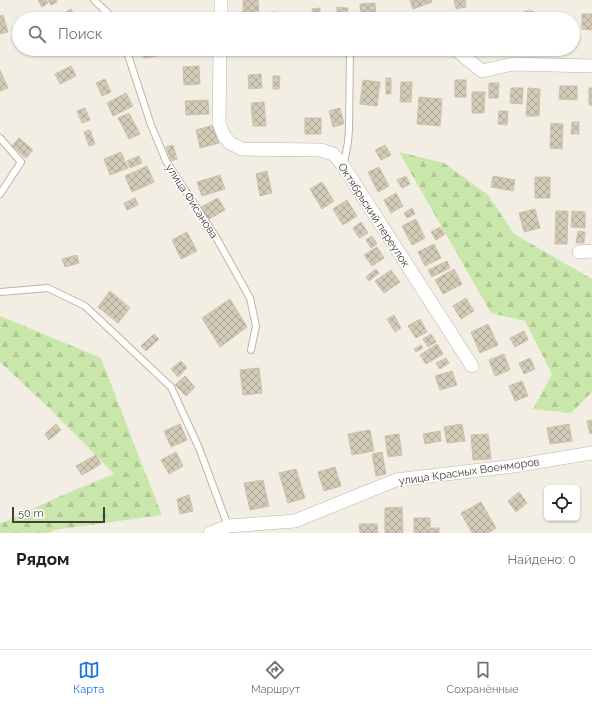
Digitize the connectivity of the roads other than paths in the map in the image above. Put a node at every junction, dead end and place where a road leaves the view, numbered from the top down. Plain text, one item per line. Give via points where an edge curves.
1 (94, 0) edge
2 (221, 0) edge
3 (107, 12) edge
4 (221, 12) edge
5 (128, 56) edge
6 (220, 56) edge
7 (350, 56) edge
8 (464, 56) edge
9 (592, 66) edge
10 (0, 138) edge
11 (342, 164) junction
12 (0, 194) edge
13 (0, 292) edge
14 (251, 350) dead end
15 (472, 366) dead end
16 (592, 453) edge
17 (228, 526) junction
18 (210, 533) edge

1 - 3 lane
2 - 4 street
5 - 14 lane, улица Фисанова via 166,161 217,239 250,298 256,326
6 - 11 street, Октябрьский переулок via 219,123 230,143 242,149 321,150 333,154
7 - 11 lane via 349,129
8 - 9 street via 482,71 513,64
10 - 12 lane via 21,162
11 - 15 street, Октябрьский переулок
13 - 17 lane via 48,288 85,306 171,386 199,448
16 - 17 street, улица Красных Военморов via 514,466 396,480 295,521
17 - 18 street, улица Красных Военморов

